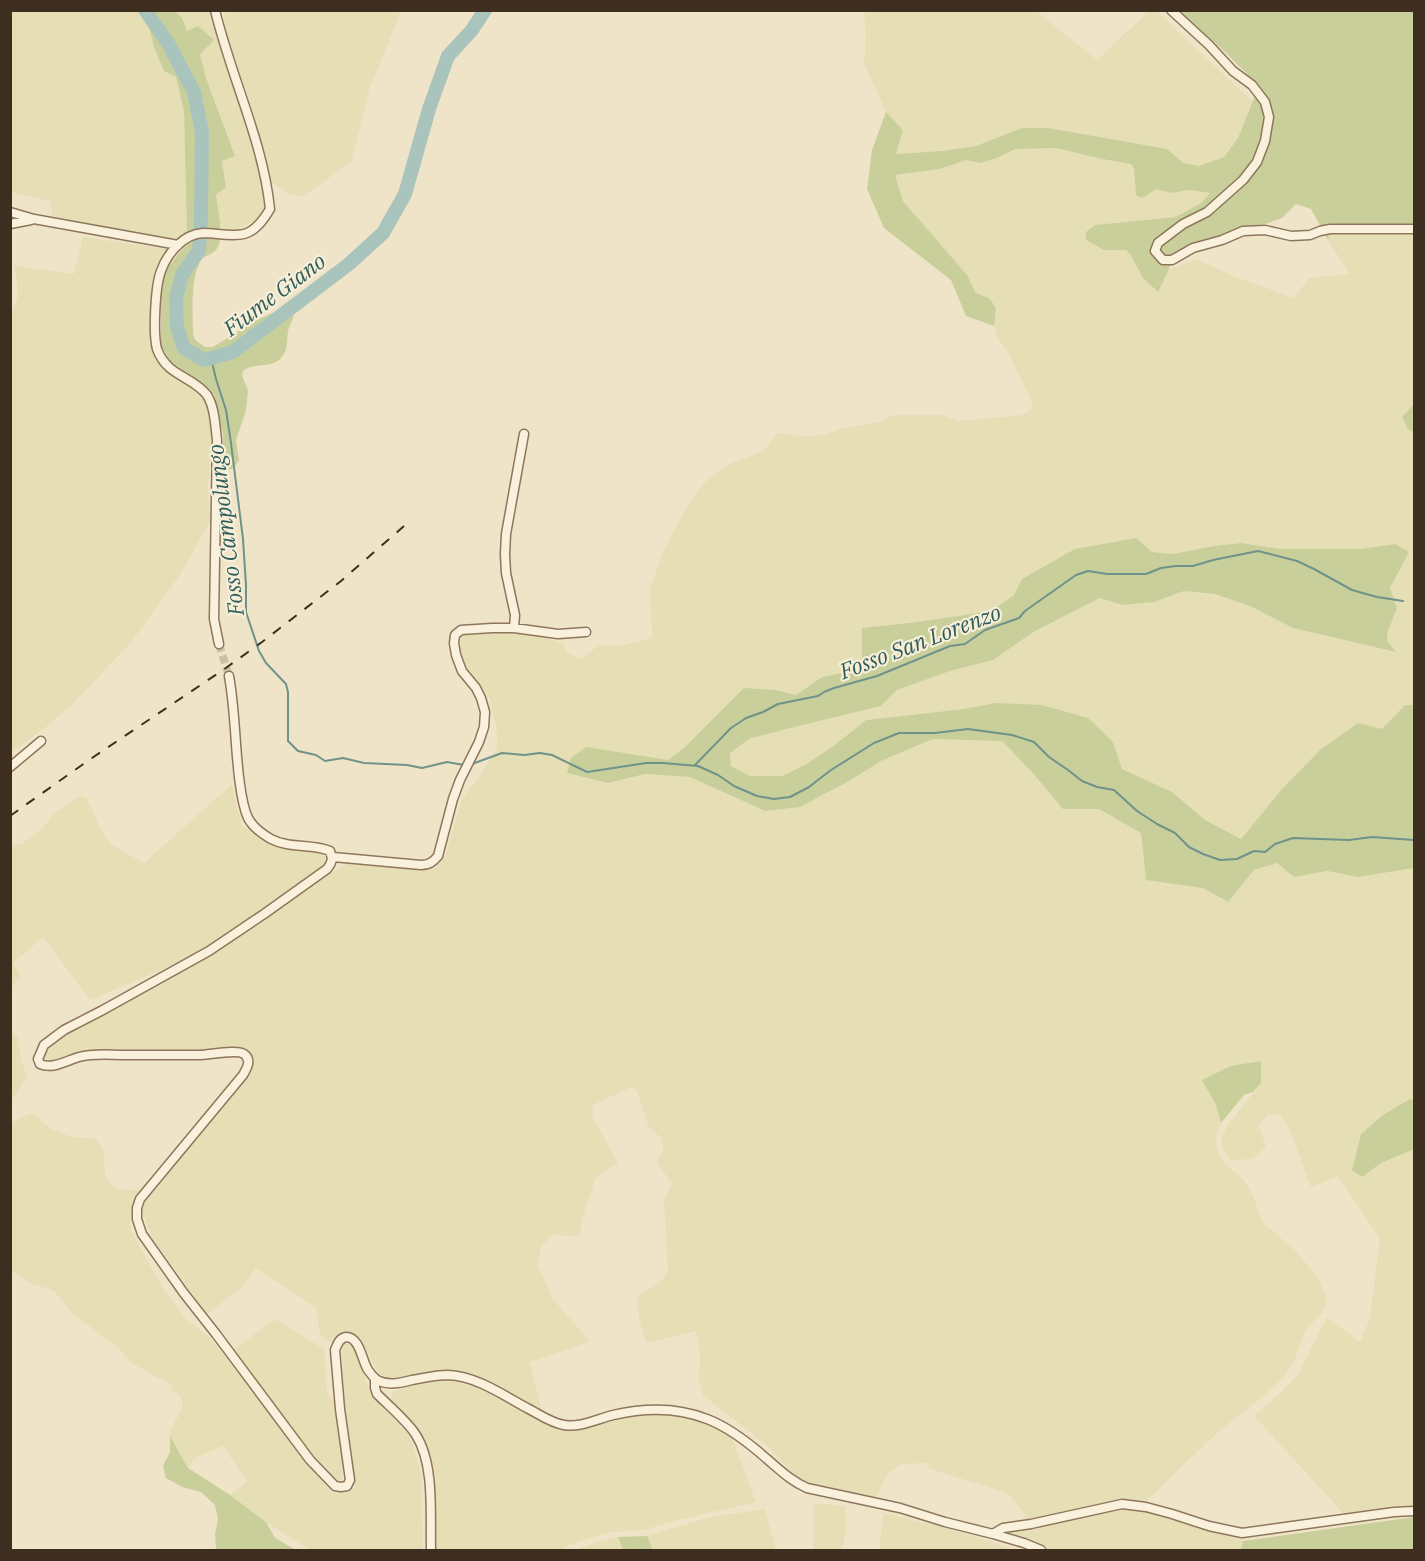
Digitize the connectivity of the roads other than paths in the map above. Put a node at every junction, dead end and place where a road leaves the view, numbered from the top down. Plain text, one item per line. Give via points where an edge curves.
1 (215, 10) edge
2 (1171, 10) edge
3 (10, 212) edge
4 (34, 219) junction
5 (10, 224) edge
6 (1414, 229) edge
7 (178, 245) junction
8 (524, 434) dead end
9 (514, 628) junction
10 (586, 632) dead end
11 (219, 644) tunnel mouth
12 (229, 676) tunnel mouth
13 (41, 741) dead end
14 (10, 767) edge
15 (333, 857) junction
16 (375, 1379) junction
17 (1414, 1510) edge
18 (993, 1534) junction
19 (431, 1551) edge
20 (1041, 1551) edge

1 - 7 street via 265,177 270,209 260,224 245,234 195,234
2 - 6 street via 1252,85 1265,102 1269,117 1257,162 1208,212 1158,243 1155,250 1163,260 1172,260 1193,248 1243,231 1265,230 1292,236 1330,229
3 - 4 street
4 - 5 street
4 - 7 street
7 - 11 street via 166,258 160,273 155,333 162,360 198,386 208,396 214,412 214,619
8 - 9 street via 506,534 506,573
9 - 10 street via 558,634
9 - 15 street via 468,629 455,635 456,656 462,671 481,698 484,727 460,780 434,862 421,865
12 - 15 street via 242,801 249,820 274,841 323,848
13 - 14 street
15 - 16 street via 327,869 209,951 64,1030 44,1045 38,1059 40,1064 52,1066 88,1055 236,1052 246,1056 243,1074 140,1198 137,1219 142,1234 310,1460 335,1486 347,1486 350,1480 335,1350 342,1339 351,1338 357,1344
16 - 18 street via 386,1384 430,1376 462,1376 565,1425 639,1410 687,1412 727,1429 796,1484
16 - 19 street via 377,1395 415,1433 424,1450 429,1475
17 - 18 street via 1242,1533 1122,1504 1003,1528
18 - 20 street

